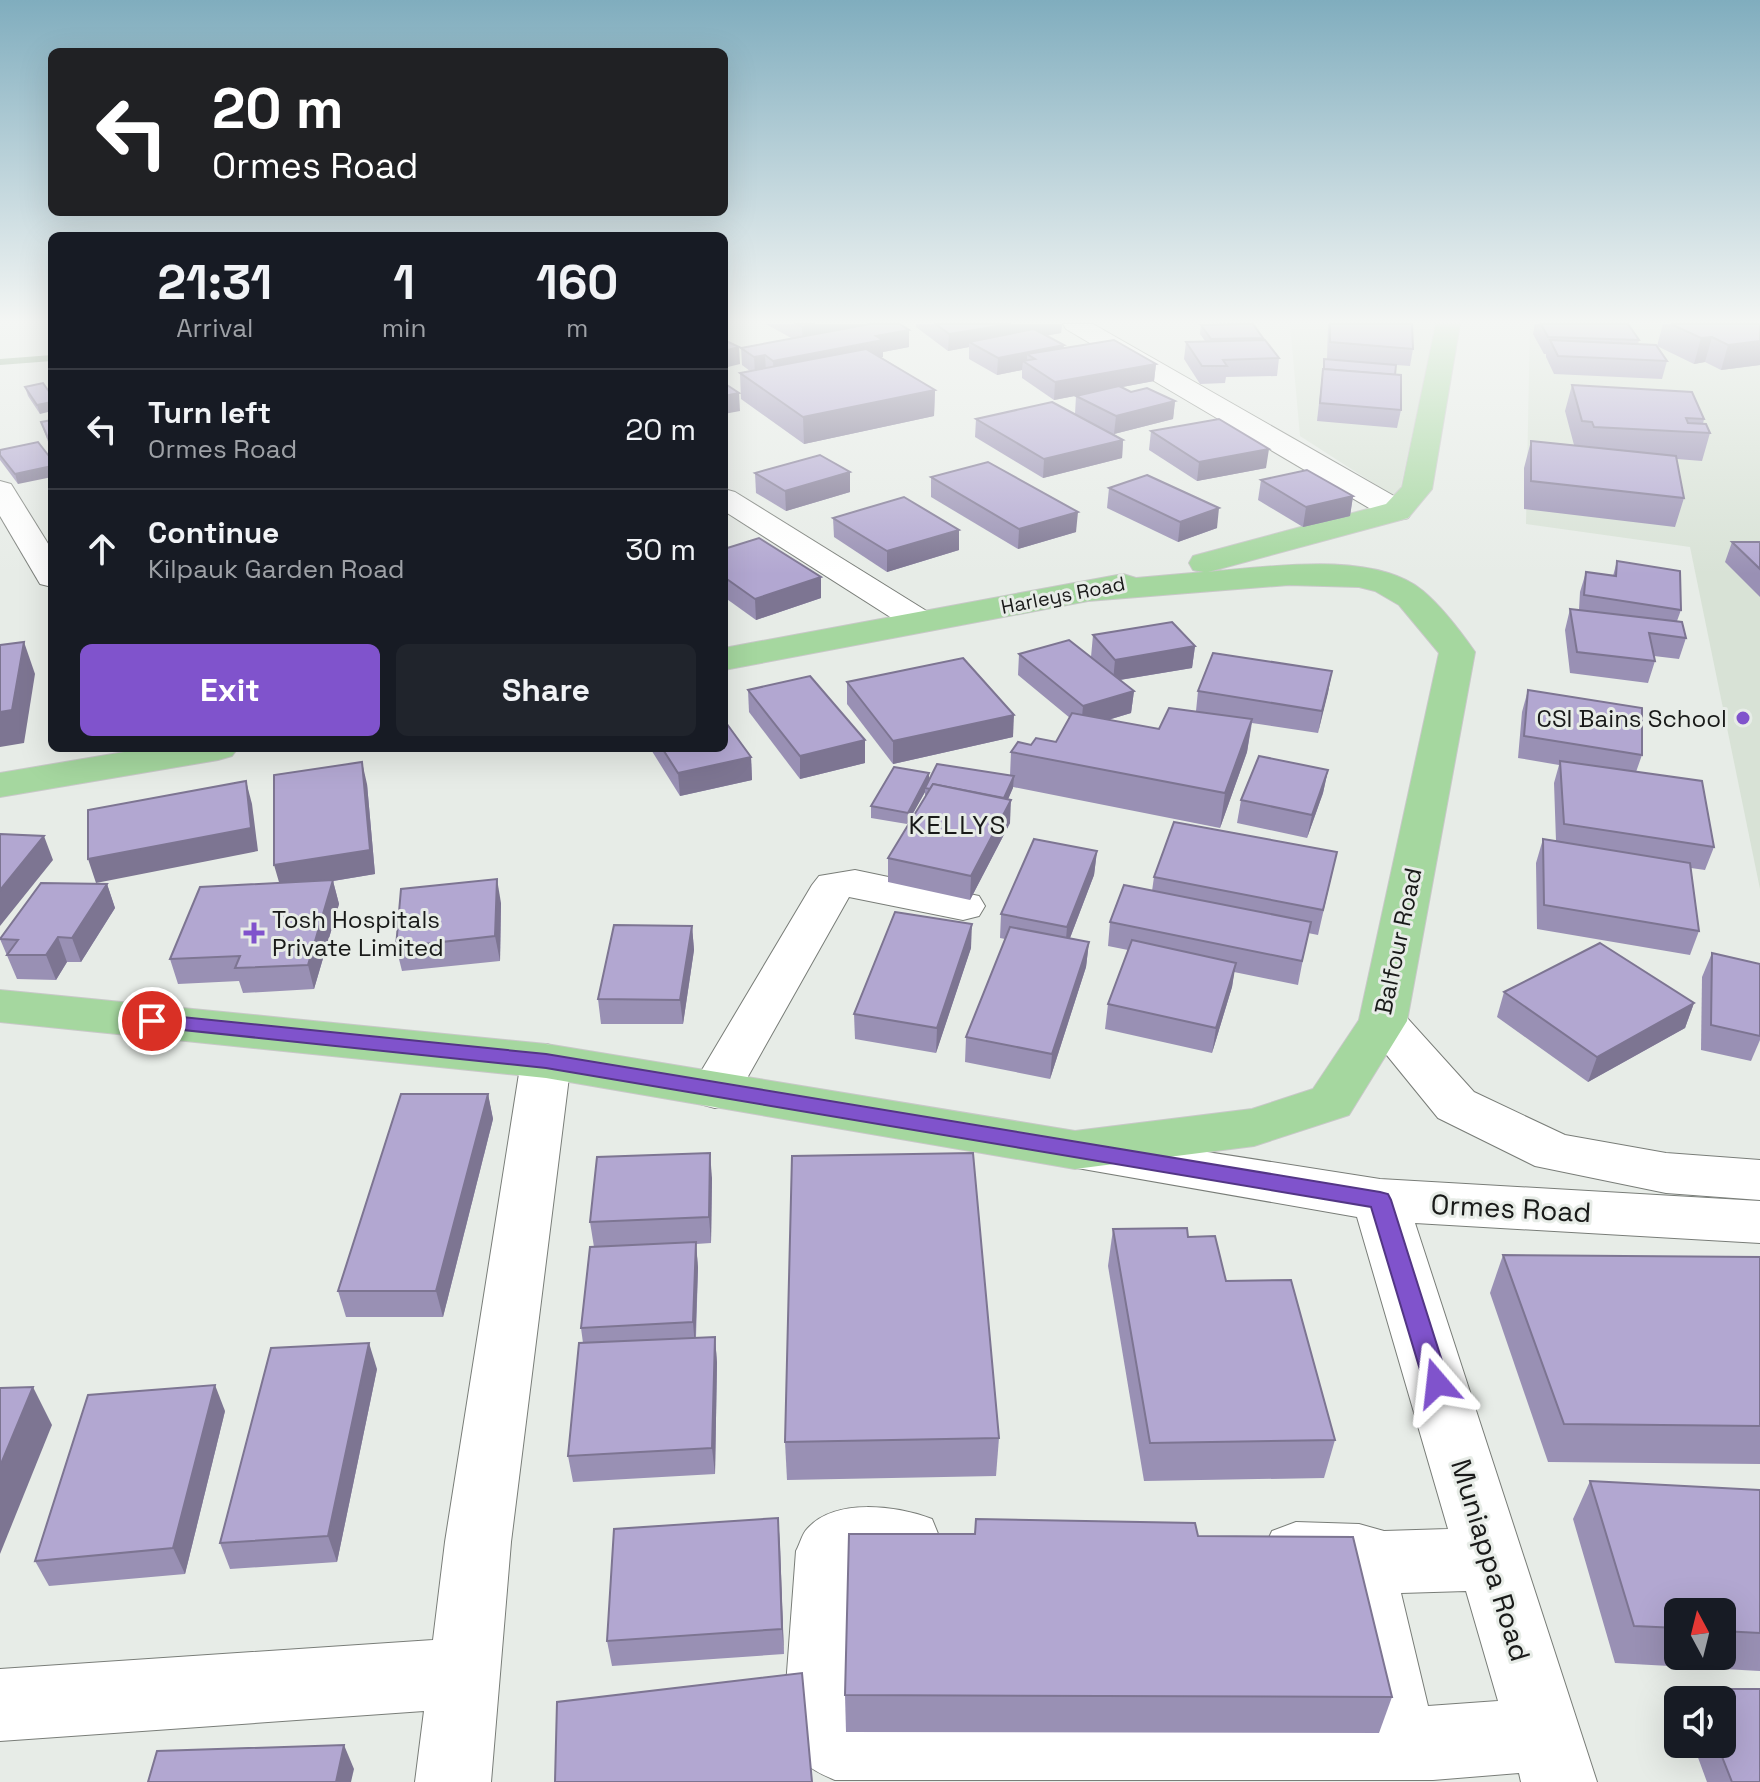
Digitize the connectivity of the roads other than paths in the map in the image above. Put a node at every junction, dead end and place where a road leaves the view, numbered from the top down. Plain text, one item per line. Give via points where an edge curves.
1 (1218, 407) edge
2 (1432, 407) edge
3 (0, 490) edge
4 (728, 501) edge
5 (1397, 511) junction
6 (48, 570) edge
7 (1093, 592) junction
8 (921, 622) junction
9 (728, 658) edge
10 (157, 753) edge
11 (0, 785) edge
12 (963, 906) dead end
13 (0, 1006) edge
14 (1383, 1021) junction
15 (546, 1061) junction
16 (715, 1090) junction
17 (1075, 1150) junction
18 (1760, 1180) edge
19 (1380, 1200) junction
20 (1760, 1222) edge
21 (970, 1543) edge
22 (1234, 1551) edge
23 (1359, 1555) junction
24 (1491, 1559) junction
25 (465, 1673) junction
26 (0, 1705) edge
27 (1400, 1742) junction
28 (1551, 1758) edge
29 (453, 1782) edge

1 - 5 street
2 - 5 main road via 1417,489
3 - 6 street
4 - 8 street
5 - 7 main road, Harleys Road
7 - 8 main road, Harleys Road
7 - 14 main road, Balfour Road via 1289,575 1360,577 1411,598 1457,652
8 - 9 main road, Harleys Road
10 - 11 main road
12 - 16 street via 855,883 834,885
13 - 15 main road, Balfour Road
14 - 17 main road, Balfour Road via 1331,1102 1254,1127
14 - 18 street, Ormes Road via 1456,1105 1554,1152 1666,1173
15 - 16 main road, Balfour Road
15 - 25 street via 478,1542
16 - 17 main road, Balfour Road
17 - 19 street, Ormes Road
19 - 20 street, Ormes Road
19 - 24 street, Muniappa Road
21 - 27 street via 846,1539 830,1551 820,1726 835,1743
22 - 23 street
23 - 24 street via 1384,1562
23 - 27 street
24 - 28 street, Muniappa Road
25 - 26 street
25 - 29 street
27 - 28 street

